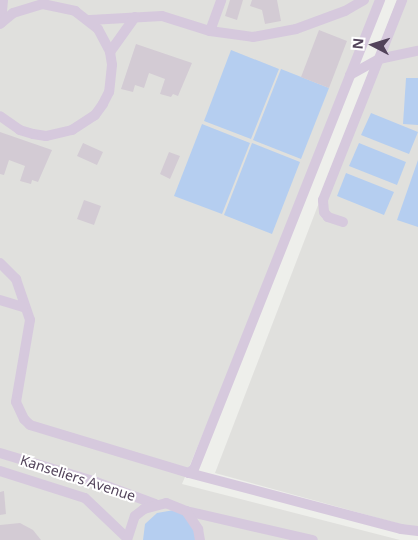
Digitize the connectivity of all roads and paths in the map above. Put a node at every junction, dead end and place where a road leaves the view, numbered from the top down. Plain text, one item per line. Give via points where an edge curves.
1 (3, 0) edge
2 (221, 0) edge
3 (364, 0) edge
4 (380, 0) edge
5 (402, 0) edge
6 (22, 4) edge
7 (135, 17) junction
8 (90, 20) junction
9 (1, 23) edge
10 (210, 31) junction
11 (418, 51) edge
12 (110, 52) junction
13 (379, 59) junction
14 (350, 75) junction
15 (0, 116) edge
16 (343, 222) dead end
17 (0, 263) edge
18 (0, 300) edge
19 (23, 307) junction
20 (0, 453) edge
21 (0, 471) edge
22 (188, 473) junction
23 (155, 504) junction
24 (186, 511) junction
25 (418, 530) edge
26 (127, 539) edge
27 (200, 540) edge
28 (313, 540) edge

1 - 9 street
2 - 10 street
3 - 10 street via 331,16 274,35 235,36
4 - 14 street
5 - 13 street
6 - 8 street via 60,5
6 - 9 street
7 - 8 street
7 - 10 street via 162,16
7 - 12 street
8 - 12 street
11 - 13 street
12 - 15 street via 112,78 108,92 95,115 84,124 46,136 20,130
13 - 14 street
13 - 16 street via 323,200 324,212
14 - 22 street via 194,469
17 - 19 street via 16,279
18 - 19 street
19 - 22 street via 30,320 16,402 24,419 30,425
20 - 23 street, Kanseliers Avenue
21 - 26 street, Kanseliers Avenue via 85,498
22 - 25 street via 401,529
23 - 24 street, Kanseliers Avenue via 166,503
23 - 26 street, Kanseliers Avenue via 135,516
24 - 27 street via 198,529
24 - 28 street, Kanseliers Avenue

